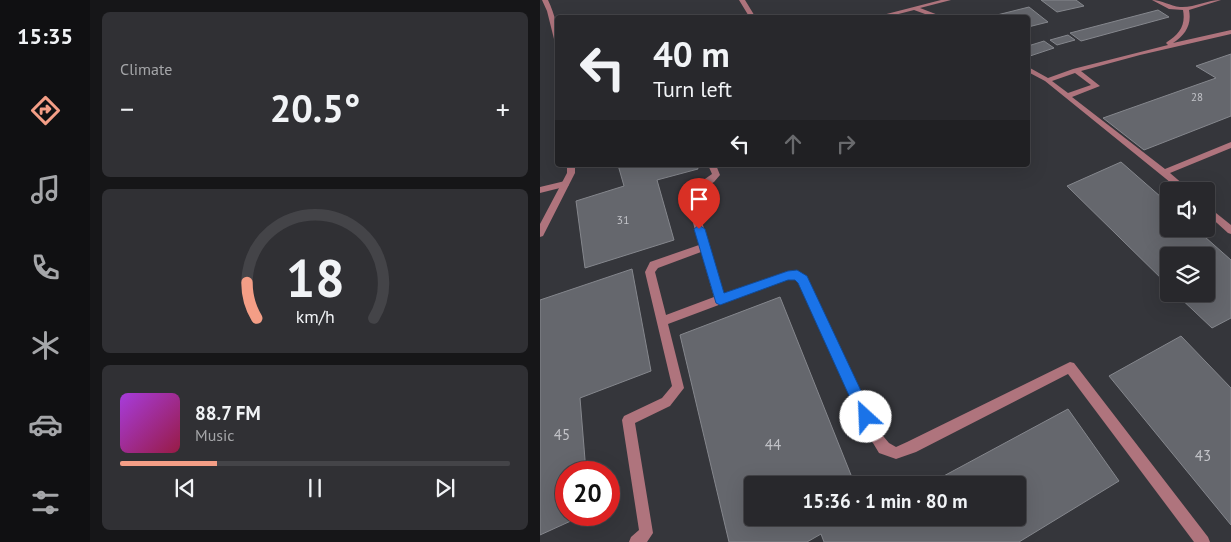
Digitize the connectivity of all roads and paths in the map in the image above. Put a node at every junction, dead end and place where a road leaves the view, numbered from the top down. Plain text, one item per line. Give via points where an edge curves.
1 (545, 0) edge
2 (742, 0) edge
3 (948, 0) edge
4 (1155, 0) edge
5 (1218, 0) edge
6 (912, 8) junction
7 (1186, 10) junction
8 (751, 15) edge
9 (885, 15) edge
10 (934, 15) edge
11 (555, 31) edge
12 (1231, 32) edge
13 (1164, 47) junction
14 (1030, 70) edge
15 (1075, 70) junction
16 (1046, 80) junction
17 (1066, 96) junction
18 (1231, 145) edge
19 (571, 167) edge
20 (713, 167) edge
21 (1165, 172) junction
22 (1177, 182) edge
23 (565, 184) junction
24 (540, 190) edge
25 (1215, 216) edge
26 (1231, 230) edge
27 (540, 233) edge
28 (705, 248) junction
29 (720, 300) junction
30 (662, 321) junction
31 (636, 542) edge
32 (1203, 542) edge

1 - 11 street
2 - 8 street
3 - 6 street
4 - 7 street
5 - 7 street
6 - 9 street
6 - 10 street
7 - 13 street via 1188,23 1184,31
12 - 13 street
13 - 15 street
14 - 16 street
15 - 16 street
15 - 17 street via 1096,86
16 - 17 street
17 - 21 street
18 - 21 street
19 - 23 street
20 - 28 street via 716,174 711,181 689,193
21 - 22 street
23 - 24 street
23 - 27 street
25 - 26 street
28 - 29 street
28 - 30 street via 654,265 650,272
29 - 30 street
29 - 32 street via 788,275 797,275 803,280 874,434 884,448 896,453 1070,367
30 - 31 street via 678,388 666,402 628,420 646,533

